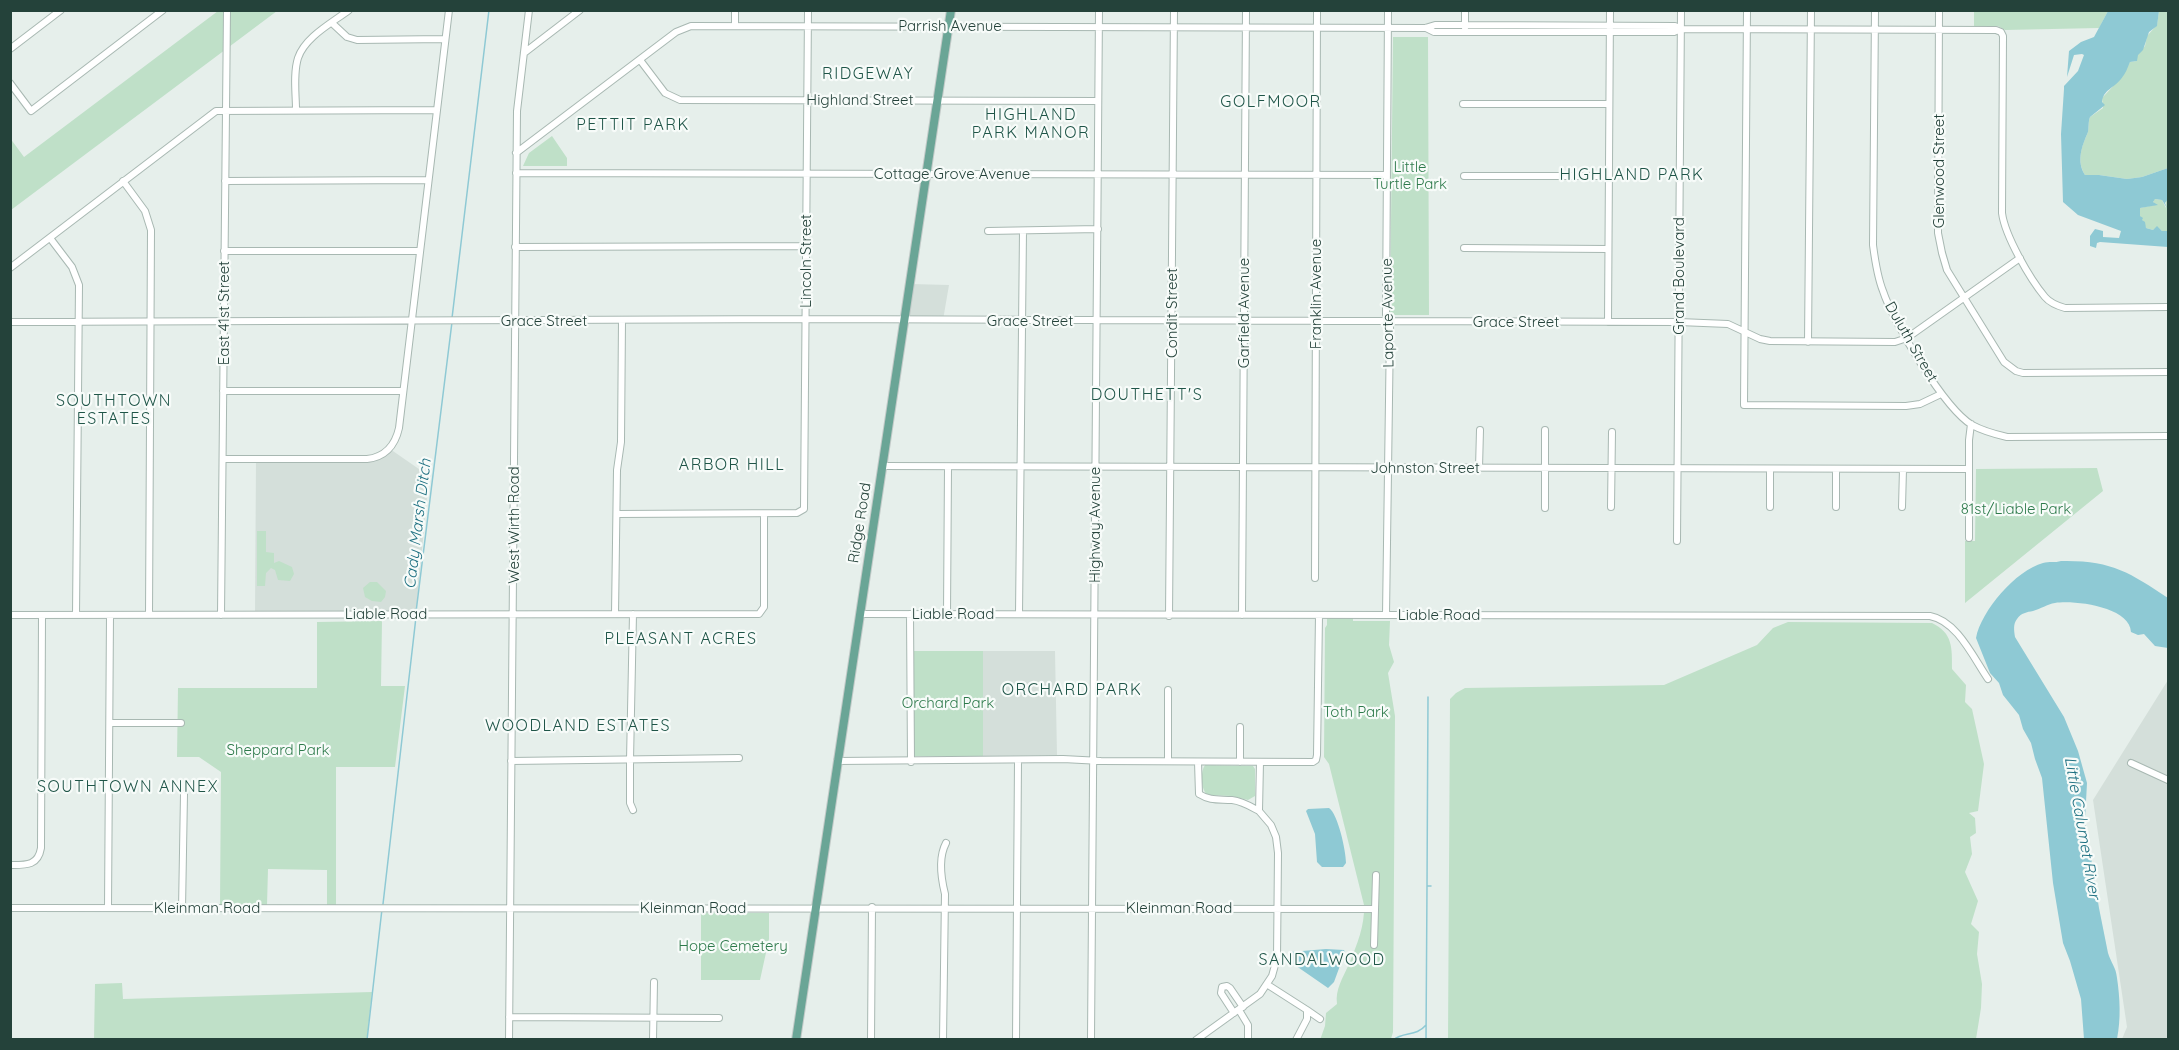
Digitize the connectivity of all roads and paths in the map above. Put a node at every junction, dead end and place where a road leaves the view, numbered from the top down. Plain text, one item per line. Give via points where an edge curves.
1 (61, 10) edge
2 (163, 10) edge
3 (227, 10) edge
4 (349, 10) edge
5 (449, 10) edge
6 (529, 10) edge
7 (580, 10) edge
8 (735, 10) edge
9 (808, 10) edge
10 (951, 10) edge
11 (1099, 10) edge
12 (1174, 10) edge
13 (1246, 10) edge
14 (1317, 10) edge
15 (1388, 10) edge
16 (1465, 10) edge
17 (1610, 10) edge
18 (1681, 10) edge
19 (1747, 10) edge
20 (1811, 10) edge
21 (1875, 10) edge
22 (1940, 10) edge
23 (332, 23) junction
24 (735, 26) junction
25 (808, 26) junction
26 (949, 26) junction
27 (1099, 27) junction
28 (1174, 27) junction
29 (1246, 27) junction
30 (1317, 27) junction
31 (1388, 28) junction
32 (1465, 28) junction
33 (1610, 29) junction
34 (1681, 29) junction
35 (1747, 29) junction
36 (1811, 29) junction
37 (1875, 29) junction
38 (1939, 30) junction
39 (445, 39) junction
40 (10, 49) edge
41 (524, 53) junction
42 (640, 60) junction
43 (10, 83) edge
44 (807, 99) junction
45 (938, 100) junction
46 (1098, 100) junction
47 (1463, 104) dead end
48 (1609, 104) junction
49 (226, 110) junction
50 (296, 110) junction
51 (437, 110) junction
52 (516, 153) junction
53 (516, 173) junction
54 (807, 173) junction
55 (927, 173) junction
56 (1172, 174) junction
57 (1245, 174) junction
58 (1098, 175) junction
59 (1316, 175) junction
60 (1387, 175) junction
61 (1464, 176) dead end
62 (1608, 176) junction
63 (428, 180) junction
64 (225, 181) junction
65 (123, 182) junction
66 (1098, 230) junction
67 (988, 231) dead end
68 (1023, 231) junction
69 (50, 238) junction
70 (806, 246) junction
71 (515, 247) junction
72 (1464, 248) dead end
73 (1608, 249) junction
74 (224, 251) junction
75 (420, 251) junction
76 (2020, 258) junction
77 (10, 268) edge
78 (1963, 298) junction
79 (2169, 307) edge
80 (806, 319) junction
81 (622, 320) junction
82 (223, 321) junction
83 (412, 321) junction
84 (515, 321) junction
85 (904, 321) junction
86 (1022, 321) junction
87 (1097, 321) junction
88 (1172, 321) junction
89 (1244, 321) junction
90 (1315, 321) junction
91 (1388, 321) junction
92 (10, 322) edge
93 (79, 322) junction
94 (151, 322) junction
95 (1608, 322) junction
96 (1679, 322) junction
97 (1745, 332) junction
98 (1907, 338) junction
99 (1808, 342) junction
100 (2169, 372) edge
101 (223, 391) junction
102 (403, 391) junction
103 (1941, 394) junction
104 (1971, 424) junction
105 (1480, 430) dead end
106 (1545, 430) dead end
107 (1612, 432) dead end
108 (2169, 436) edge
109 (223, 459) junction
110 (882, 466) junction
111 (948, 467) junction
112 (1020, 468) junction
113 (1095, 468) junction
114 (1170, 468) junction
115 (1243, 468) junction
116 (1315, 468) junction
117 (1388, 468) junction
118 (1479, 468) junction
119 (1545, 469) junction
120 (1611, 469) junction
121 (1678, 469) junction
122 (1770, 469) junction
123 (1836, 469) junction
124 (1903, 469) junction
125 (1969, 469) junction
126 (1611, 507) dead end
127 (1770, 507) dead end
128 (1836, 507) dead end
129 (1902, 507) dead end
130 (1545, 508) dead end
131 (764, 513) junction
132 (617, 514) junction
133 (1968, 538) dead end
134 (1677, 541) dead end
135 (1315, 578) dead end
136 (513, 614) junction
137 (615, 614) junction
138 (633, 614) junction
139 (860, 614) junction
140 (910, 614) junction
141 (947, 614) junction
142 (1019, 614) junction
143 (10, 615) edge
144 (42, 615) junction
145 (76, 615) junction
146 (110, 615) junction
147 (149, 615) junction
148 (221, 615) junction
149 (1094, 615) junction
150 (1242, 615) junction
151 (1320, 615) junction
152 (1386, 615) junction
153 (1169, 616) junction
154 (1988, 679) dead end
155 (1168, 690) dead end
156 (110, 723) junction
157 (181, 723) dead end
158 (1240, 727) dead end
159 (739, 758) dead end
160 (1093, 759) junction
161 (630, 760) junction
162 (1018, 760) junction
163 (511, 761) junction
164 (837, 762) junction
165 (911, 762) junction
166 (1168, 762) junction
167 (1198, 762) junction
168 (1240, 762) junction
169 (1260, 762) junction
170 (2132, 763) dead end
171 (2169, 780) edge
172 (184, 794) dead end
173 (633, 810) dead end
174 (1259, 811) junction
175 (946, 843) dead end
176 (10, 864) edge
177 (1376, 875) dead end
178 (872, 907) junction
179 (945, 907) junction
180 (10, 908) edge
181 (108, 908) junction
182 (510, 908) junction
183 (815, 908) junction
184 (1017, 908) junction
185 (1092, 908) junction
186 (1278, 908) junction
187 (182, 909) junction
188 (1375, 909) junction
189 (1374, 945) dead end
190 (654, 982) dead end
191 (1268, 985) junction
192 (1239, 1010) junction
193 (1307, 1010) junction
194 (509, 1017) junction
195 (654, 1018) junction
196 (719, 1018) dead end
197 (1320, 1019) dead end
198 (509, 1040) edge
199 (653, 1040) edge
200 (796, 1040) edge
201 (870, 1040) edge
202 (943, 1040) edge
203 (1016, 1040) edge
204 (1091, 1040) edge
205 (1196, 1040) edge
206 (1248, 1040) edge
207 (1296, 1040) edge

1 - 40 street
2 - 43 street via 32,111
3 - 49 street, East 41st Street
4 - 23 street
5 - 39 street
6 - 41 street, West Wirth Road
7 - 41 street
8 - 24 street
9 - 25 street, Lincoln Street
10 - 26 main road, Ridge Road
11 - 27 street, Highway Avenue
12 - 28 street, Condit Street
13 - 29 street, Garfield Avenue
14 - 30 street, Franklin Avenue
15 - 31 street, Laporte Avenue
16 - 32 street
17 - 33 street
18 - 34 street, Grand Boulevard
19 - 35 street
20 - 36 street
21 - 37 street, Duluth Street
22 - 38 street, Glenwood Street
23 - 39 street via 347,37 357,40
23 - 50 street via 309,41 298,59
24 - 25 street, Parrish Avenue
24 - 42 street, Parrish Avenue via 684,28
25 - 26 street, Parrish Avenue
25 - 44 street, Lincoln Street
26 - 27 street, Parrish Avenue
26 - 45 main road, Ridge Road
27 - 28 street, Parrish Avenue
27 - 46 street, Highway Avenue
28 - 29 street, Parrish Avenue
28 - 56 street, Condit Street
29 - 30 street, Parrish Avenue
29 - 57 street, Garfield Avenue
30 - 31 street, Parrish Avenue
30 - 59 street, Franklin Avenue
31 - 32 street, Parrish Avenue
31 - 60 street, Laporte Avenue
32 - 33 street, Parrish Avenue
33 - 34 street, Parrish Avenue
33 - 48 street
34 - 35 street, Parrish Avenue
34 - 96 street, Grand Boulevard
35 - 36 street, Parrish Avenue
35 - 97 street
36 - 37 street, Parrish Avenue
36 - 99 street
37 - 38 street, Parrish Avenue
37 - 98 street, Duluth Street via 1874,245 1882,289
38 - 76 street, Parrish Avenue via 1996,30 2003,36 2002,213 2008,237
38 - 78 street, Glenwood Street via 1938,233 1947,270
39 - 51 street
41 - 52 street, West Wirth Road
42 - 44 street, Highland Street via 665,93 681,100
42 - 52 street, Parrish Avenue
44 - 45 street, Highland Street
44 - 54 street, Lincoln Street
45 - 46 street, Highland Street
45 - 55 main road, Ridge Road
46 - 58 street, Highway Avenue
47 - 48 street
48 - 62 street
49 - 50 street
49 - 64 street, East 41st Street
49 - 65 street via 216,111
50 - 51 street
51 - 63 street
52 - 53 street, West Wirth Road
53 - 54 street, Cottage Grove Avenue
53 - 71 street, West Wirth Road
54 - 55 street, Cottage Grove Avenue
54 - 70 street, Lincoln Street
55 - 58 street, Cottage Grove Avenue
55 - 85 main road, Ridge Road
56 - 57 street, Cottage Grove Avenue
56 - 58 street, Cottage Grove Avenue
56 - 88 street, Condit Street
57 - 59 street, Cottage Grove Avenue
57 - 89 street, Garfield Avenue
58 - 66 street, Highway Avenue
59 - 60 street, Cottage Grove Avenue
59 - 90 street, Franklin Avenue
60 - 91 street, Laporte Avenue
61 - 62 street
62 - 73 street
63 - 64 street
63 - 75 street
64 - 74 street, East 41st Street
65 - 69 street
65 - 94 street via 150,219
66 - 68 street
66 - 87 street, Highway Avenue
67 - 68 street
68 - 86 street
69 - 77 street
69 - 93 street via 77,276
70 - 71 street
70 - 80 street, Lincoln Street
71 - 84 street, West Wirth Road
72 - 73 street
73 - 95 street
74 - 75 street
74 - 82 street, East 41st Street
75 - 83 street
76 - 78 street, Grace Street
76 - 79 street via 2046,298 2065,308
78 - 98 street, Grace Street
78 - 100 street, Glenwood Street via 2004,362 2023,374
80 - 81 street, Grace Street
80 - 85 street, Grace Street
80 - 131 street, Lincoln Street via 804,505 797,513
81 - 84 street, Grace Street
81 - 132 street
82 - 83 street, Grace Street
82 - 94 street, Grace Street
82 - 101 street, East 41st Street
83 - 84 street, Grace Street
83 - 102 street
84 - 136 street, West Wirth Road
85 - 86 street, Grace Street
85 - 110 main road, Ridge Road
86 - 87 street, Grace Street
86 - 112 street
87 - 88 street, Grace Street
87 - 113 street, Highway Avenue
88 - 89 street, Grace Street
88 - 114 street, Condit Street
89 - 90 street, Grace Street
89 - 115 street, Garfield Avenue
90 - 91 street, Grace Street
90 - 116 street, Franklin Avenue
91 - 95 street, Grace Street
91 - 117 street, Laporte Avenue
92 - 93 street, Grace Street
93 - 94 street, Grace Street
93 - 145 street
94 - 147 street
95 - 96 street, Grace Street
96 - 97 street, Grace Street via 1717,322
96 - 121 street, Grand Boulevard
97 - 99 street, Grace Street via 1770,341
97 - 103 street via 1744,405 1906,406
98 - 99 street, Grace Street via 1895,342
98 - 103 street, Duluth Street
101 - 102 street
101 - 109 street, East 41st Street
102 - 109 street via 397,435 390,449 378,457
103 - 104 street, Duluth Street
104 - 108 street, Duluth Street via 1988,433 2024,438
104 - 125 street
105 - 118 street
106 - 119 street
107 - 120 street
109 - 148 street, East 41st Street
110 - 111 street, Johnston Street
110 - 139 main road, Ridge Road
111 - 112 street, Johnston Street
111 - 141 street
112 - 113 street, Johnston Street
112 - 142 street
113 - 114 street, Johnston Street
113 - 149 street, Highway Avenue
114 - 115 street, Johnston Street
114 - 153 street, Condit Street
115 - 116 street, Johnston Street
115 - 150 street, Garfield Avenue
116 - 117 street, Johnston Street
116 - 135 street, Franklin Avenue
117 - 118 street, Johnston Street
117 - 152 street, Laporte Avenue
118 - 119 street, Johnston Street
119 - 120 street, Johnston Street
119 - 130 street
120 - 121 street, Johnston Street
120 - 126 street
121 - 122 street, Johnston Street
121 - 134 street, Grand Boulevard
122 - 123 street, Johnston Street
122 - 127 street
123 - 124 street, Johnston Street
123 - 128 street
124 - 125 street, Johnston Street
124 - 129 street
125 - 133 street
131 - 132 street
131 - 138 street, Liable Road via 762,612
132 - 137 street
136 - 137 street, Liable Road
136 - 148 street, Liable Road
136 - 163 street, West Wirth Road
137 - 138 street, Liable Road
138 - 161 street
139 - 140 street, Liable Road
139 - 164 main road, Ridge Road
140 - 141 street, Liable Road
140 - 165 street
141 - 142 street, Liable Road
142 - 149 street, Liable Road
143 - 144 street, Liable Road
144 - 145 street, Liable Road
144 - 176 street via 40,856 27,865
145 - 146 street, Liable Road
146 - 147 street, Liable Road
146 - 156 street
147 - 148 street, Liable Road
149 - 153 street, Liable Road
149 - 160 street, Highway Avenue
150 - 151 street, Liable Road
150 - 153 street, Liable Road
151 - 152 street, Liable Road
151 - 169 street via 1316,760
152 - 154 street, Liable Road via 1930,616 1950,626
155 - 166 street
156 - 157 street
156 - 181 street
158 - 168 street
159 - 161 street
160 - 162 street
160 - 166 street
160 - 185 street, Highway Avenue
161 - 163 street
161 - 173 street
162 - 165 street
162 - 184 street
163 - 182 street, West Wirth Road
164 - 165 street
164 - 183 main road, Ridge Road
166 - 167 street
167 - 168 street
167 - 174 street via 1199,794 1209,800 1248,804
168 - 169 street
169 - 174 street
170 - 171 street
172 - 187 street
174 - 186 street via 1276,837
175 - 179 street via 942,851
177 - 188 street
178 - 179 street, Kleinman Road
178 - 183 street, Kleinman Road
178 - 201 street
179 - 184 street, Kleinman Road
179 - 202 street
180 - 181 street, Kleinman Road
181 - 187 street, Kleinman Road
182 - 183 street, Kleinman Road
182 - 187 street, Kleinman Road
182 - 194 street, West Wirth Road
183 - 200 main road, Ridge Road
184 - 185 street, Kleinman Road
184 - 203 street
185 - 186 street, Kleinman Road
185 - 204 street, Highway Avenue
186 - 188 street, Kleinman Road
186 - 191 street via 1277,958
188 - 189 street
190 - 195 street
191 - 192 street
191 - 193 street
192 - 205 street
192 - 206 street via 1248,1025
193 - 197 street
193 - 207 street via 1307,1019
194 - 195 street
194 - 198 street, West Wirth Road
195 - 196 street
195 - 199 street

